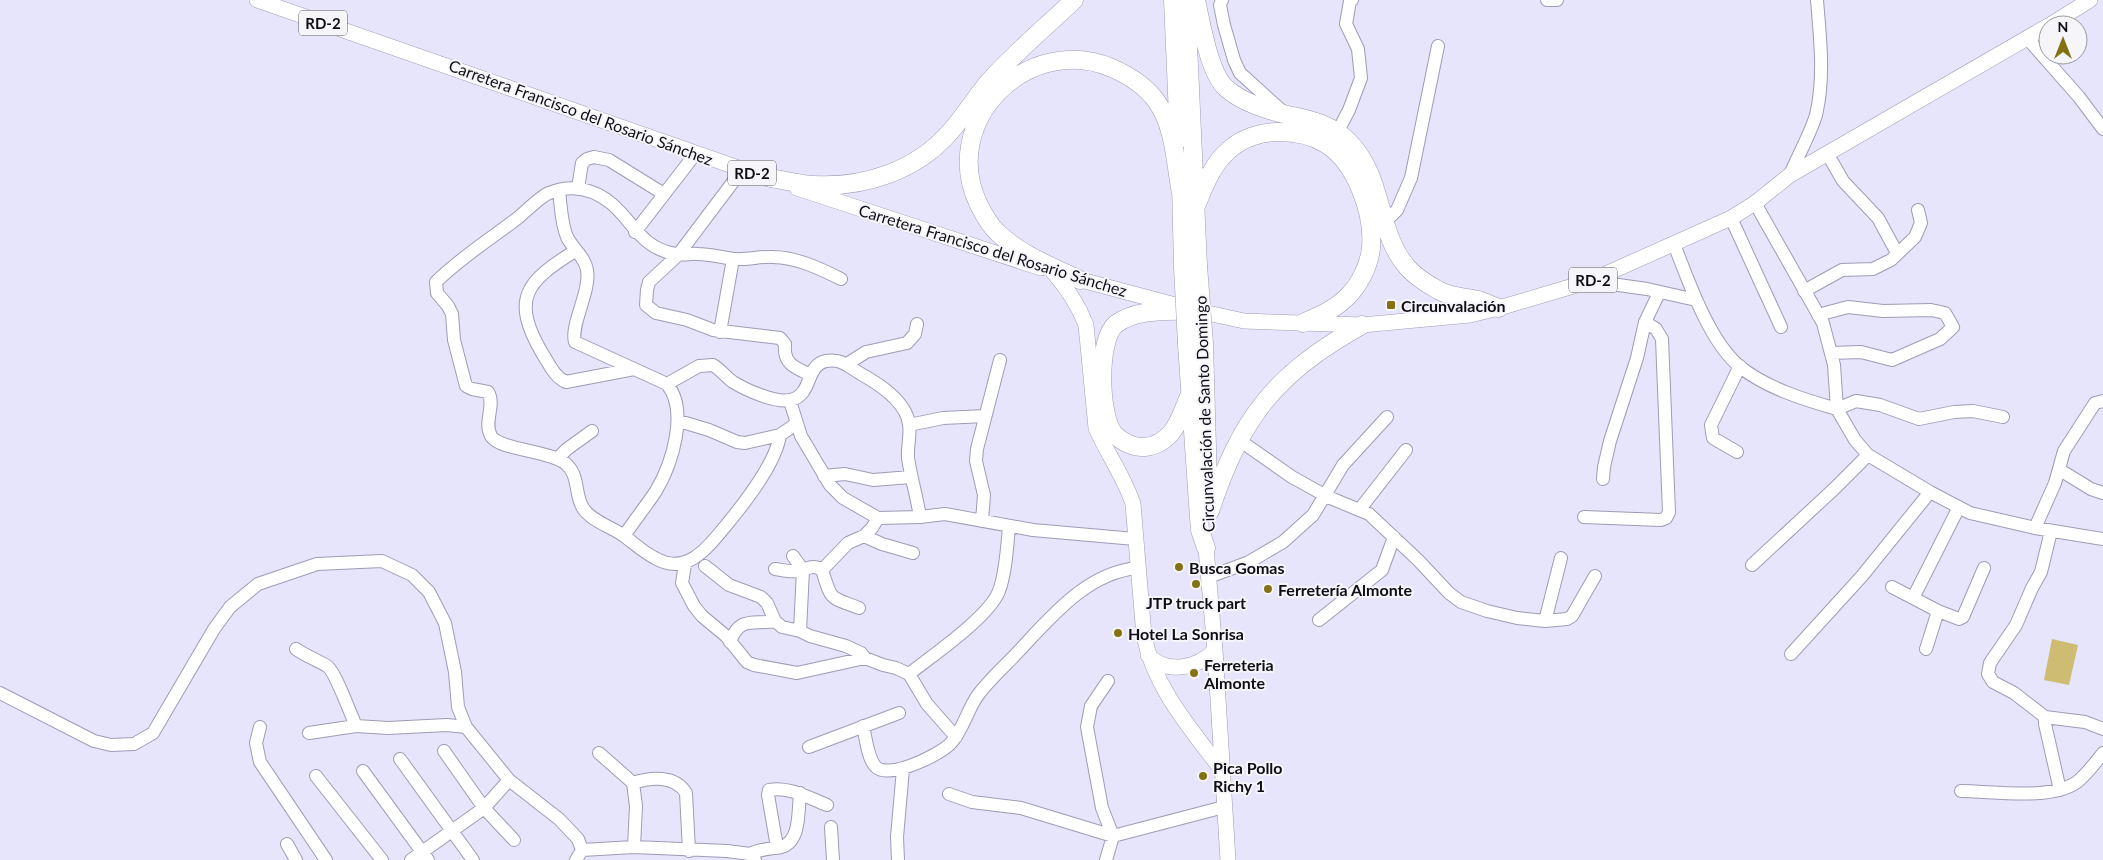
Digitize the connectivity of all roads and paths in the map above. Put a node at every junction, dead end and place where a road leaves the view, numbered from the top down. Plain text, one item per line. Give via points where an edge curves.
1 (257, 0) edge
2 (1074, 0) edge
3 (1173, 0) edge
4 (1184, 0) edge
5 (1196, 0) edge
6 (1222, 0) edge
7 (1352, 0) edge
8 (1547, 0) edge
9 (1557, 0) edge
10 (1818, 0) edge
11 (2090, 0) edge
12 (2066, 15) edge
13 (2038, 33) edge
14 (2028, 39) junction
15 (1438, 46) dead end
16 (2079, 97) junction
17 (2103, 112) edge
18 (1286, 114) junction
19 (2103, 129) edge
20 (1338, 131) junction
21 (696, 153) junction
22 (1827, 153) junction
23 (742, 170) junction
24 (1790, 175) junction
25 (761, 176) junction
26 (578, 188) junction
27 (559, 191) junction
28 (1181, 193) junction
29 (664, 194) junction
30 (1755, 203) junction
31 (1195, 208) junction
32 (1918, 210) dead end
33 (1731, 218) junction
34 (1385, 222) junction
35 (635, 232) junction
36 (1674, 244) junction
37 (575, 251) junction
38 (1897, 253) junction
39 (678, 255) junction
40 (733, 259) junction
41 (1191, 267) junction
42 (1053, 272) junction
43 (841, 278) dead end
44 (1080, 280) junction
45 (1590, 281) junction
46 (1804, 291) junction
47 (1660, 293) junction
48 (1696, 300) junction
49 (1499, 308) junction
50 (1194, 310) junction
51 (1818, 315) junction
52 (1645, 322) junction
53 (1303, 323) junction
54 (917, 324) dead end
55 (1362, 326) junction
56 (1781, 327) dead end
57 (720, 332) junction
58 (1196, 344) junction
59 (1831, 353) junction
60 (1000, 360) dead end
61 (848, 364) junction
62 (1740, 366) junction
63 (634, 369) junction
64 (811, 375) junction
65 (667, 384) junction
66 (1191, 392) junction
67 (790, 400) junction
68 (2103, 400) edge
69 (1837, 410) junction
70 (985, 416) junction
71 (1387, 417) dead end
72 (2003, 417) dead end
73 (679, 421) junction
74 (796, 424) junction
75 (909, 425) junction
76 (592, 432) dead end
77 (780, 435) junction
78 (1239, 440) junction
79 (1406, 450) dead end
80 (1736, 452) dead end
81 (1868, 455) junction
82 (557, 459) junction
83 (2060, 470) junction
84 (824, 476) junction
85 (911, 477) junction
86 (1603, 479) dead end
87 (1930, 492) junction
88 (2103, 493) edge
89 (1325, 495) junction
90 (1959, 507) junction
91 (1360, 510) junction
92 (1210, 511) junction
93 (920, 517) junction
94 (1584, 517) dead end
95 (878, 518) junction
96 (982, 521) junction
97 (1009, 527) junction
98 (2035, 528) junction
99 (2051, 531) junction
100 (624, 536) junction
101 (864, 536) junction
102 (1394, 537) junction
103 (1135, 539) junction
104 (2103, 539) edge
105 (1206, 548) junction
106 (913, 553) dead end
107 (793, 556) dead end
108 (1561, 558) dead end
109 (685, 564) junction
110 (1752, 565) dead end
111 (705, 566) dead end
112 (1138, 568) junction
113 (1984, 568) dead end
114 (775, 569) dead end
115 (803, 570) junction
116 (822, 570) junction
117 (1595, 576) dead end
118 (1209, 577) junction
119 (1892, 586) dead end
120 (1913, 598) junction
121 (859, 608) dead end
122 (1938, 611) junction
123 (1319, 620) dead end
124 (1546, 620) junction
125 (775, 621) junction
126 (800, 631) junction
127 (730, 642) junction
128 (1926, 649) dead end
129 (296, 650) dead end
130 (1215, 650) junction
131 (1791, 654) dead end
132 (1148, 655) junction
133 (865, 658) junction
134 (909, 674) junction
135 (1108, 681) dead end
136 (1, 692) edge
137 (899, 713) dead end
138 (2045, 717) junction
139 (356, 726) junction
140 (863, 726) junction
141 (260, 727) dead end
142 (466, 727) junction
143 (2103, 729) edge
144 (309, 733) dead end
145 (956, 737) junction
146 (809, 747) dead end
147 (444, 752) dead end
148 (599, 753) dead end
149 (2103, 753) edge
150 (400, 759) dead end
151 (903, 769) junction
152 (1221, 769) junction
153 (363, 770) dead end
154 (316, 776) dead end
155 (509, 780) junction
156 (633, 782) junction
157 (2060, 790) junction
158 (1961, 791) dead end
159 (800, 793) junction
160 (949, 794) dead end
161 (827, 805) dead end
162 (1224, 807) junction
163 (484, 808) junction
164 (831, 827) dead end
165 (452, 831) junction
166 (1113, 836) junction
167 (514, 840) dead end
168 (287, 844) dead end
169 (634, 847) junction
170 (777, 847) junction
171 (689, 851) junction
172 (659, 854) edge
173 (579, 855) edge
174 (425, 856) edge
175 (752, 857) edge
176 (296, 860) edge
177 (326, 860) edge
178 (382, 860) edge
179 (411, 860) edge
180 (473, 860) edge
181 (833, 860) edge
182 (898, 860) edge
183 (1106, 860) edge
184 (1228, 860) edge

1 - 21 main road, Carretera Francisco del Rosario Sánchez / RD-2
2 - 25 highway via 996,74 935,148 916,161 898,171 855,183 811,185
3 - 28 highway, Circunvalación de Santo Domingo
4 - 31 highway, Circunvalación de Santo Domingo
5 - 18 highway via 1212,67 1226,88 1252,103
6 - 18 street via 1224,25 1240,73
7 - 20 street via 1346,24 1358,49 1361,78
8 - 9 street
10 - 24 street via 1820,93 1815,117
11 - 12 main road, Carretera Francisco del Rosario Sánchez / RD-2
13 - 14 main road, Carretera Francisco del Rosario Sánchez / RD-2
14 - 16 street
14 - 22 main road, Carretera Francisco del Rosario Sánchez / RD-2
15 - 34 street via 1411,178 1397,210
16 - 17 street
16 - 19 street
18 - 20 highway
20 - 34 highway via 1359,153 1372,174
21 - 23 main road, Carretera Francisco del Rosario Sánchez / RD-2
21 - 29 street
22 - 24 main road, Carretera Francisco del Rosario Sánchez / RD-2
22 - 38 street via 1843,181 1878,218
23 - 25 main road, Carretera Francisco del Rosario Sánchez / RD-2
23 - 39 street
24 - 30 main road, Carretera Francisco del Rosario Sánchez / RD-2
25 - 42 main road, Carretera Francisco del Rosario Sánchez / RD-2
26 - 27 street
26 - 29 street via 582,163 594,156 609,160
26 - 35 street via 597,194 612,204
27 - 37 street via 564,230
27 - 82 street via 543,196 448,270 435,287 452,314 454,340 466,386 488,392 491,396 488,421 491,437 505,445
28 - 41 highway, Circunvalación de Santo Domingo
28 - 44 highway via 1167,119 1144,87 1126,74 1102,64 1056,61 1035,67 1003,86 973,132 969,173 973,194 984,216 998,233 1035,258
29 - 35 street
30 - 33 main road, Carretera Francisco del Rosario Sánchez / RD-2
30 - 46 street
31 - 41 highway, Circunvalación de Santo Domingo
31 - 53 highway via 1213,168 1230,148 1249,137 1269,132 1307,136 1326,144 1347,163 1356,179 1370,227 1371,248 1367,264 1360,281 1346,298 1327,312
32 - 38 street via 1921,223 1915,237
33 - 36 main road, Carretera Francisco del Rosario Sánchez / RD-2
33 - 56 street
34 - 49 highway via 1403,261 1421,279 1447,295
35 - 39 street via 660,250
36 - 45 main road, Carretera Francisco del Rosario Sánchez / RD-2
36 - 48 street
37 - 63 street via 584,259 588,271 575,342
37 - 63 street via 535,280 526,296 526,313 532,336 556,375 566,382
38 - 46 street via 1873,269 1842,270
39 - 40 street via 695,253
39 - 57 street via 649,282 646,305 656,313
40 - 43 street via 786,258
40 - 57 street
41 - 58 highway, Circunvalación de Santo Domingo, bridge
42 - 44 main road, Carretera Francisco del Rosario Sánchez / RD-2
42 - 103 main road via 1074,298 1086,325 1096,428 1127,485 1133,504
44 - 50 main road, Carretera Francisco del Rosario Sánchez / RD-2
45 - 47 street
45 - 49 main road, Carretera Francisco del Rosario Sánchez / RD-2
46 - 51 street
47 - 48 street
47 - 52 street
48 - 62 street via 1724,350
49 - 55 main road, Carretera Francisco del Rosario Sánchez / RD-2 via 1470,315
50 - 53 main road, Carretera Francisco del Rosario Sánchez / RD-2 via 1244,320
50 - 66 highway via 1139,313 1127,317 1114,325 1108,335 1103,362 1108,420 1114,433 1128,444 1153,446 1172,433
51 - 59 street
51 - 59 street via 1848,308 1883,312 1931,310 1945,313 1953,327 1940,339 1892,360 1861,352
52 - 86 street via 1610,441
52 - 94 street via 1656,329 1662,339 1669,512 1661,520
53 - 55 main road, Carretera Francisco del Rosario Sánchez / RD-2
54 - 61 street via 915,334 907,342 866,352
55 - 78 highway via 1330,343 1292,372 1254,413
57 - 64 street via 780,338 785,344 784,355 789,364
58 - 66 highway, Circunvalación de Santo Domingo
58 - 92 highway, Circunvalación de Santo Domingo
59 - 69 street
60 - 70 street
61 - 64 street via 826,361 818,364
61 - 75 street via 884,389 907,415
62 - 69 street via 1770,384
62 - 80 street via 1711,425 1713,438
63 - 65 street
64 - 67 street via 804,391
65 - 67 street via 698,366 713,365 732,381 758,394
65 - 73 street
66 - 105 highway, Circunvalación de Santo Domingo via 1200,530
67 - 74 street
68 - 83 street via 2095,403 2064,451
69 - 72 street via 1856,401 1880,404 1919,419 1954,412
69 - 81 street
70 - 75 street via 944,418
70 - 96 street via 976,460 984,495
71 - 89 street via 1343,465
73 - 77 street via 737,442
73 - 100 street via 668,465 656,492
74 - 77 street
74 - 84 street
75 - 85 street
76 - 82 street
77 - 109 street via 775,452 737,512 708,547
78 - 89 street via 1292,477
78 - 92 highway
79 - 91 street
81 - 87 street
81 - 110 street
82 - 100 street via 572,472 583,508
83 - 88 street via 2091,490
83 - 98 street
84 - 85 street via 845,474 873,480
84 - 95 street via 843,498
85 - 93 street
87 - 90 street
87 - 131 street via 1862,576
89 - 91 street
89 - 118 street via 1313,515 1283,542 1249,562
90 - 98 street via 1970,513
90 - 120 street
91 - 102 street
92 - 105 highway, Circunvalación de Santo Domingo
93 - 95 street
93 - 96 street via 945,514
95 - 101 street
96 - 97 street
97 - 103 street
97 - 134 street via 1001,584 994,601 980,617
98 - 99 street
99 - 104 street
99 - 138 street via 2041,572 2016,625 1990,663 1988,674 1993,682 2014,693
100 - 109 street via 656,559 670,564
101 - 106 street
101 - 116 street via 848,543
102 - 123 street via 1382,570
102 - 124 street via 1448,593 1461,602 1487,612
103 - 112 main road
105 - 118 main road
107 - 115 street
108 - 124 street
109 - 127 street via 682,582 694,606
111 - 125 street via 728,585 761,597
112 - 132 main road
112 - 145 street via 1118,571 1062,605 979,694
113 - 122 street via 1964,617 1959,619
114 - 115 street
115 - 116 street via 810,566
115 - 126 street
116 - 121 street via 832,597
117 - 124 street via 1572,616
118 - 130 main road
119 - 120 street
120 - 122 street
122 - 128 street
125 - 126 street via 782,627
125 - 127 street via 742,624
126 - 133 street via 846,646
127 - 133 street via 742,657 754,665 797,673
129 - 139 street via 329,666 336,675
130 - 132 main road via 1207,658 1180,668 1157,664
130 - 152 main road
132 - 152 main road via 1168,696
133 - 134 street
134 - 145 street via 928,704
135 - 166 street via 1092,706 1087,727 1102,808
136 - 142 street via 94,741 111,745 134,744 153,733 214,629 230,607 258,584 316,564 382,561 412,576 430,592 445,623 458,706
137 - 140 street
138 - 143 street via 2085,722
138 - 157 street
139 - 142 street
139 - 144 street
140 - 146 street
140 - 151 street via 874,765 884,771
141 - 177 street via 256,743 260,762
142 - 155 street
145 - 151 street via 945,748
147 - 163 street
148 - 156 street
149 - 157 street via 2085,775
150 - 165 street
151 - 182 street
152 - 162 main road
153 - 174 street
154 - 178 street
155 - 163 street
155 - 173 street via 559,819 578,839
156 - 169 street via 636,806
156 - 171 street via 655,779 681,785 686,793
157 - 158 street
159 - 161 street
159 - 170 street via 792,841
159 - 170 street via 769,790
160 - 166 street via 972,802 1021,808
162 - 166 street
162 - 184 main road
163 - 165 street
163 - 167 street
164 - 181 street
165 - 174 street
165 - 180 street
166 - 183 street
168 - 176 street
169 - 172 street
169 - 173 street
170 - 175 street via 756,851
171 - 172 street
171 - 175 street via 727,851
174 - 179 street

